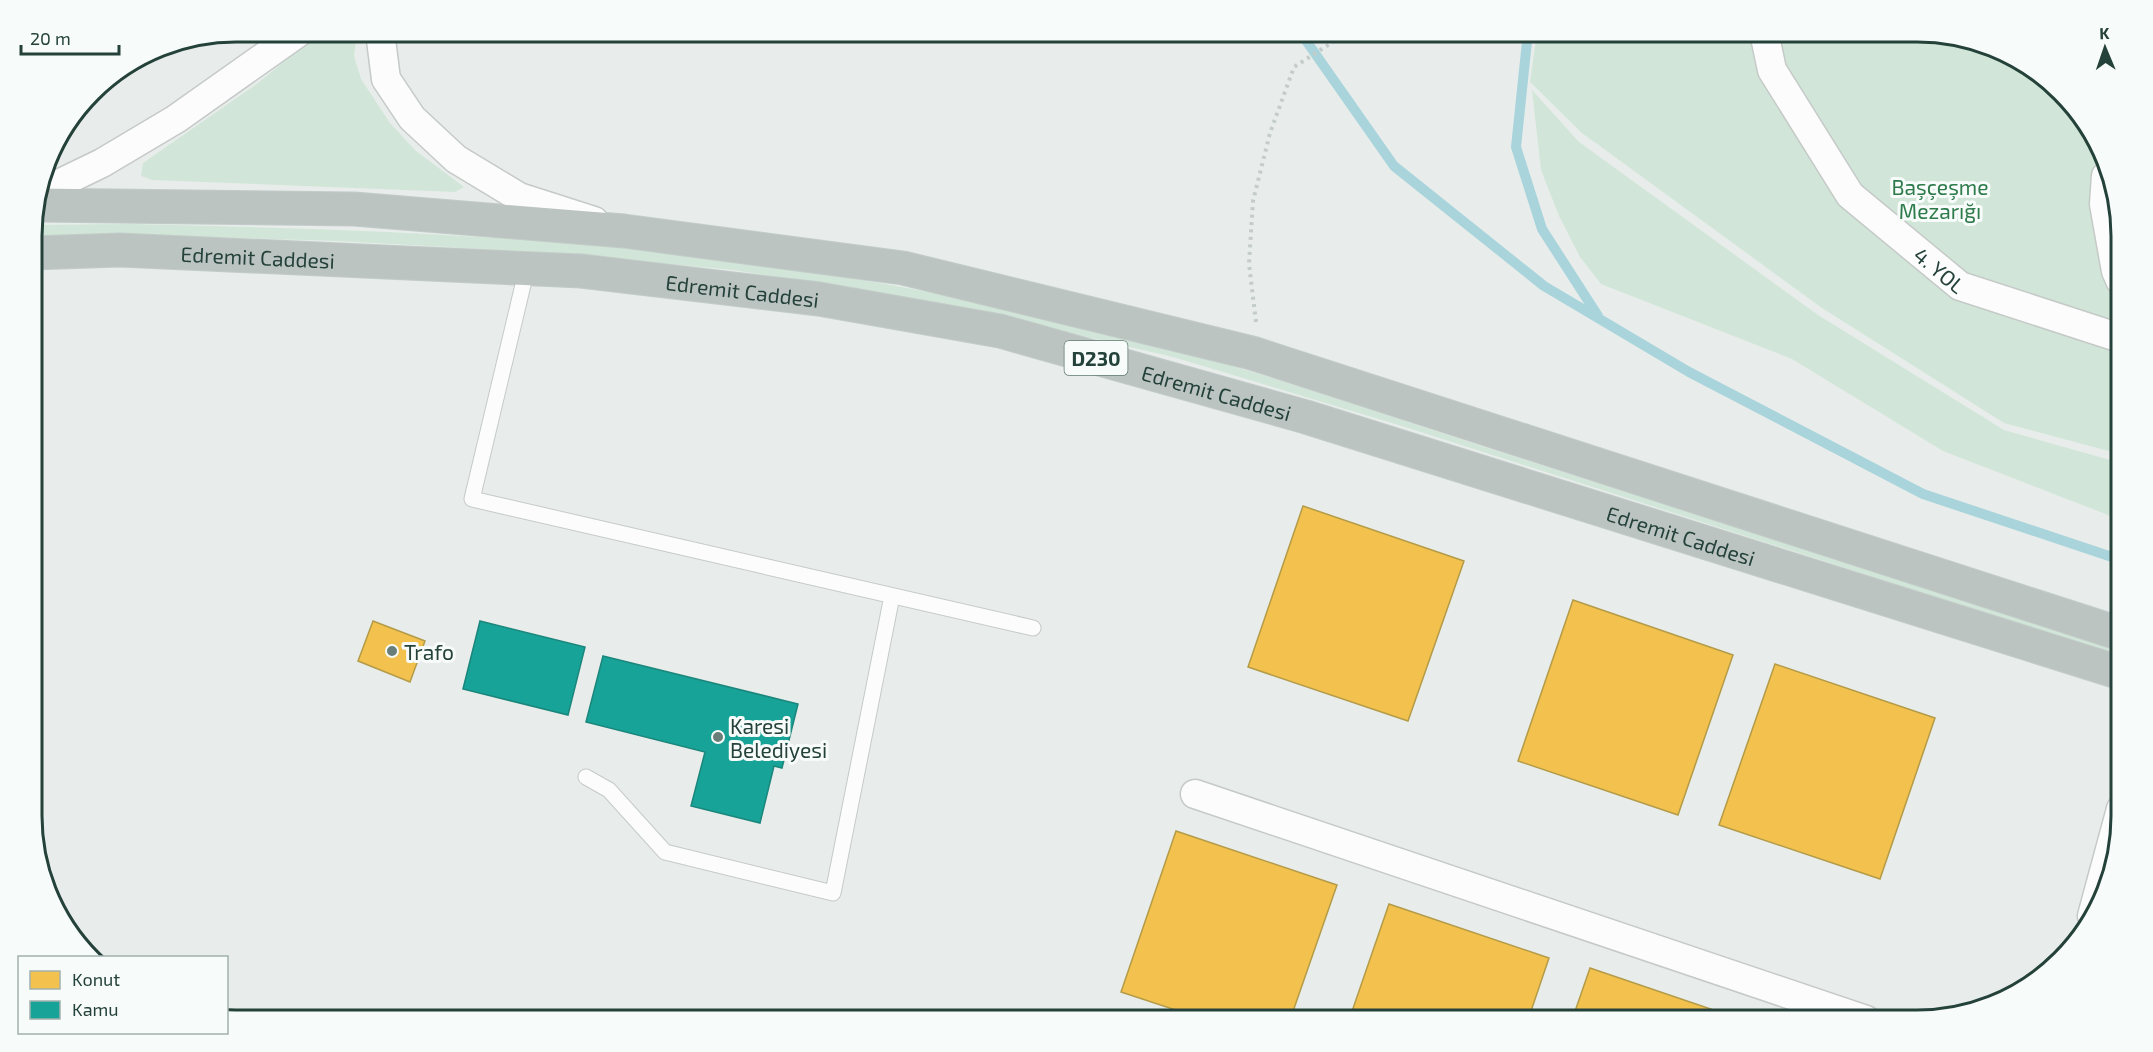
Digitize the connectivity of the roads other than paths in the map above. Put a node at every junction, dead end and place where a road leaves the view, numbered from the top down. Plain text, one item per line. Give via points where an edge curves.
1 (285, 42) edge
2 (381, 42) edge
3 (1766, 42) edge
4 (48, 189) edge
5 (2105, 190) edge
6 (45, 205) edge
7 (624, 231) junction
8 (2111, 243) edge
9 (42, 253) edge
10 (527, 268) junction
11 (2111, 335) edge
12 (892, 596) junction
13 (1033, 628) dead end
14 (2111, 630) edge
15 (2111, 670) edge
16 (586, 777) dead end
17 (1195, 794) dead end
18 (1836, 1010) edge

1 - 4 street via 176,119 102,164
2 - 7 street via 386,79 412,118 456,159 519,197
3 - 11 street, 4. YOL via 1772,70 1850,195 1960,286
5 - 8 street
6 - 7 highway, Edremit Caddesi / D230 via 354,209
7 - 14 highway, Edremit Caddesi / D230 via 903,267 1252,352
9 - 10 highway, Edremit Caddesi / D230 via 120,250
10 - 12 lane via 472,499
10 - 15 highway, Edremit Caddesi / D230 via 819,299 999,332 1306,417
12 - 13 lane
12 - 16 lane via 833,892 665,852 609,790
17 - 18 street

